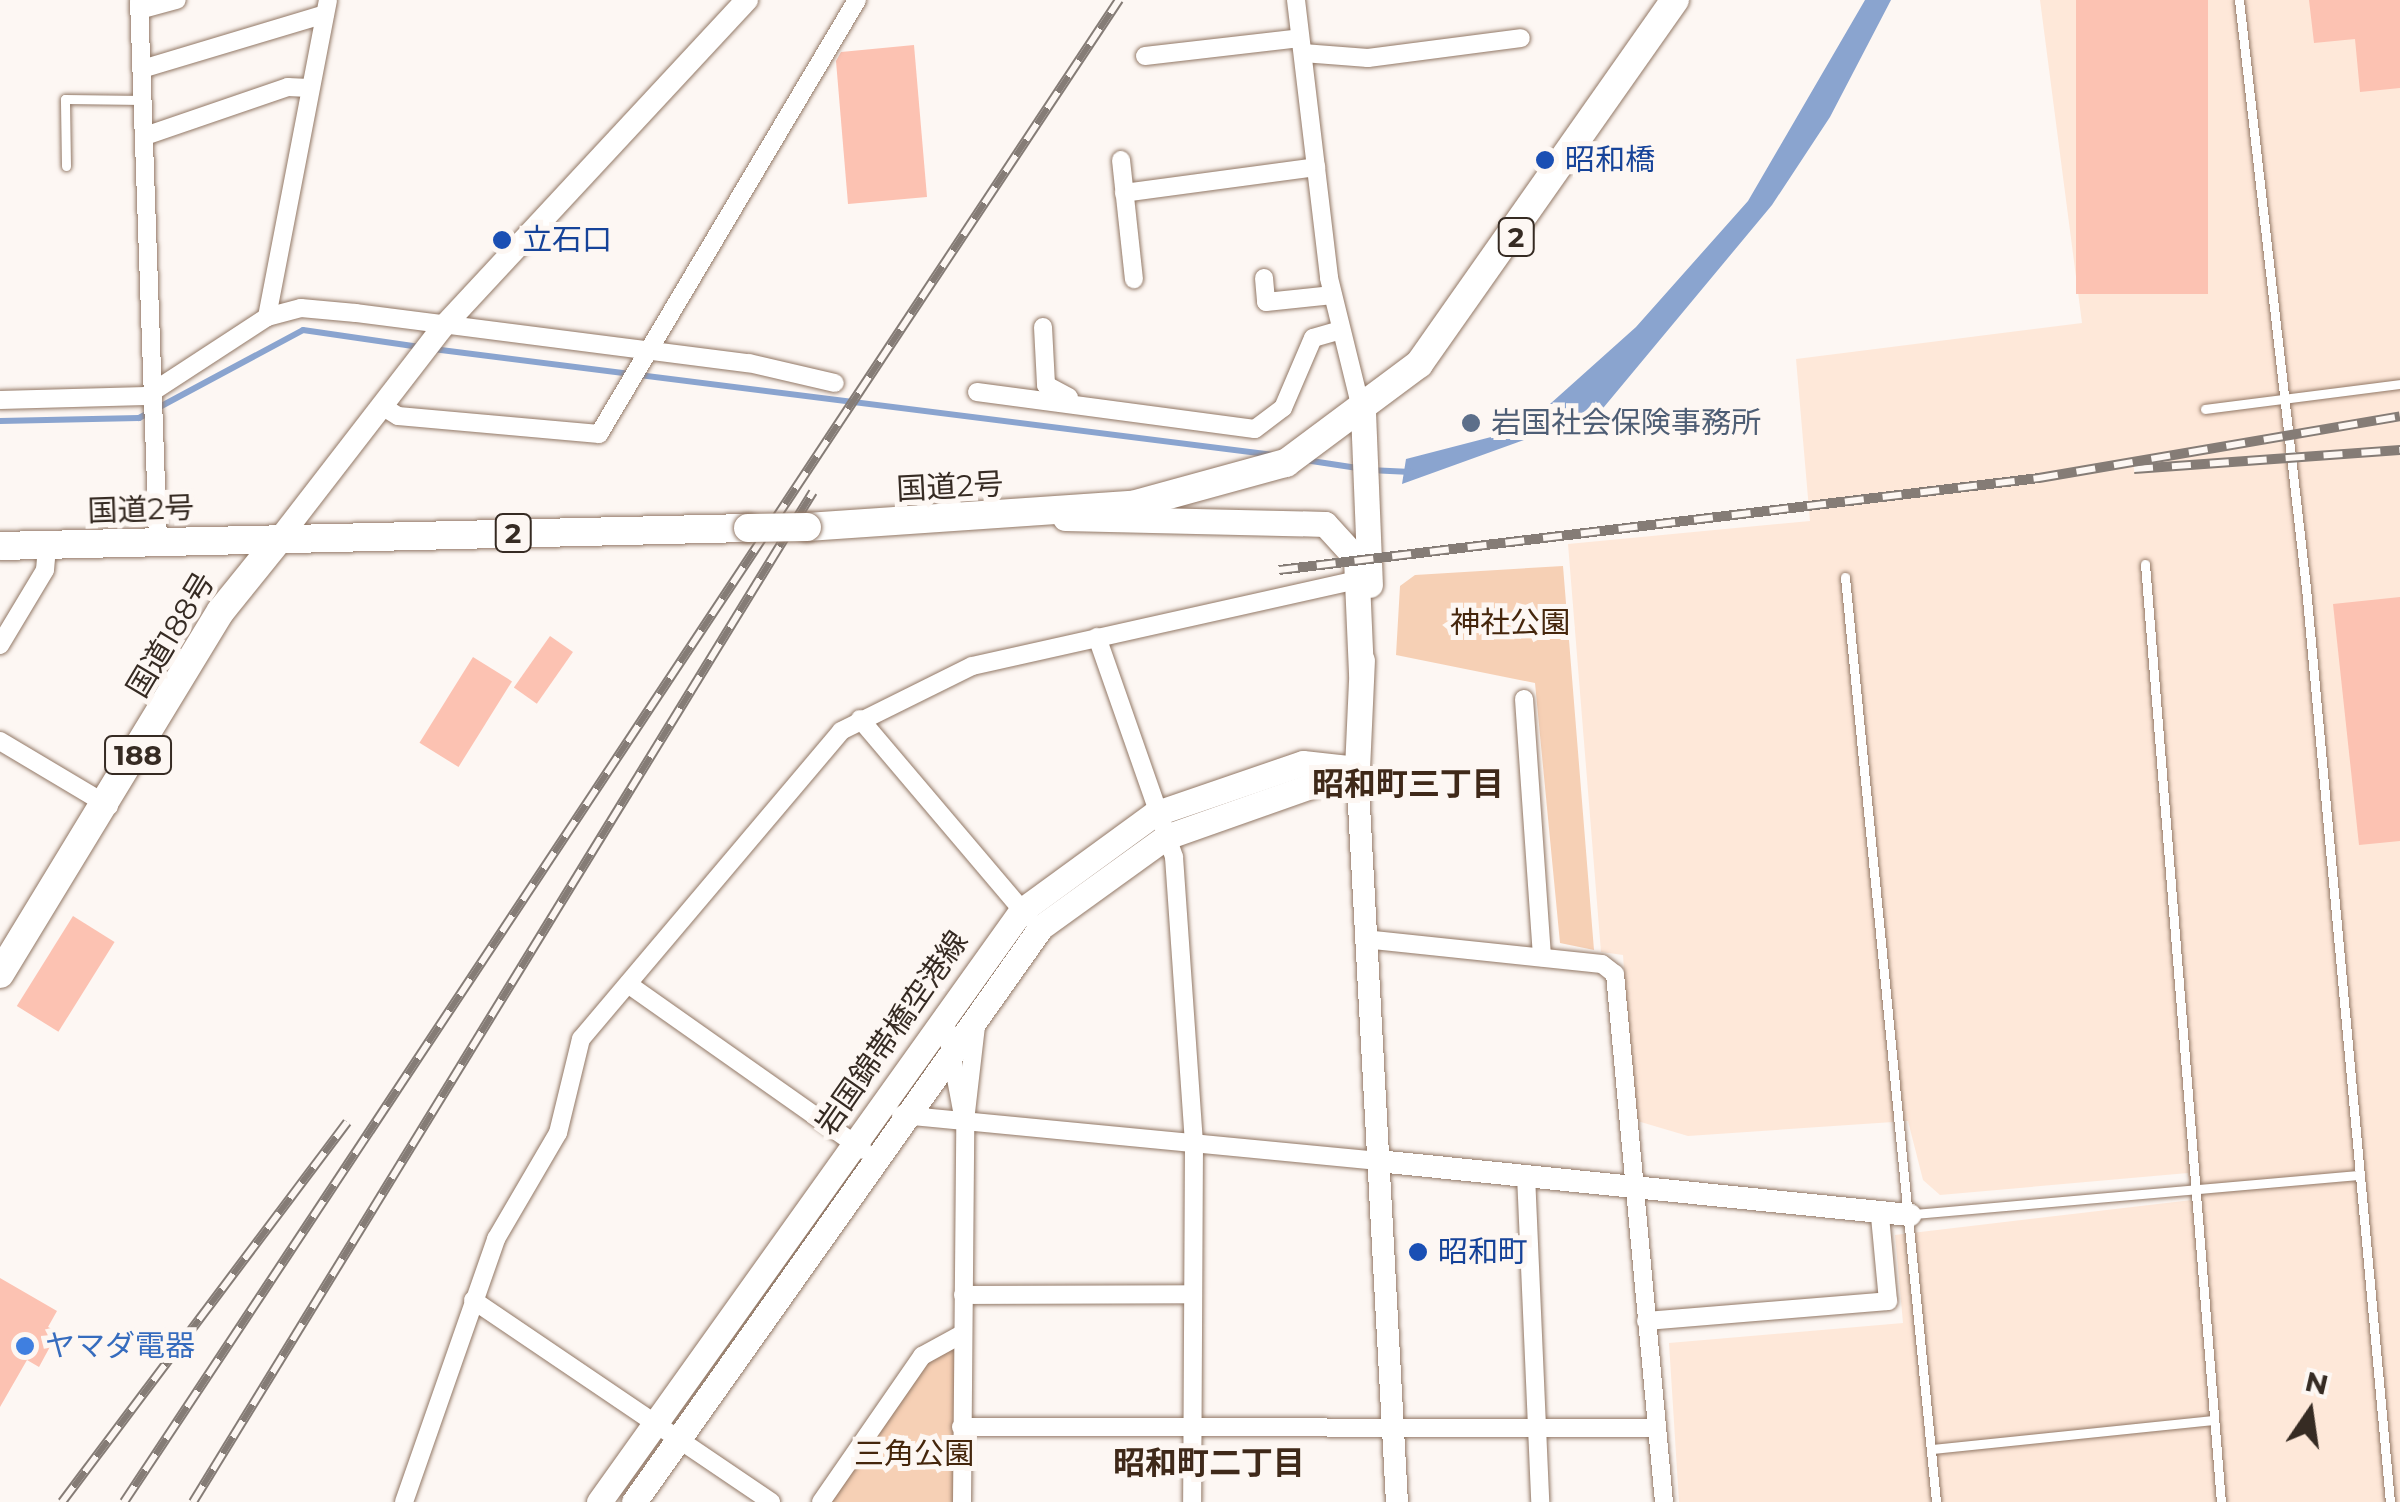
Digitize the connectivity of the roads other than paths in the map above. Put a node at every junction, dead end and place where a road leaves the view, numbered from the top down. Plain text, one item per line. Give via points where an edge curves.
1 (176, 0) edge
2 (747, 0) edge
3 (857, 0) edge
4 (1296, 0) edge
5 (1676, 0) edge
6 (2239, 0) edge
7 (139, 5) edge
8 (326, 7) edge
9 (1521, 38) dead end
10 (1302, 46) junction
11 (1145, 56) dead end
12 (142, 69) junction
13 (309, 88) junction
14 (143, 100) junction
15 (145, 136) junction
16 (1121, 160) dead end
17 (66, 166) dead end
18 (1316, 168) junction
19 (1124, 194) junction
20 (1264, 278) dead end
21 (1134, 279) dead end
22 (1334, 295) junction
23 (267, 317) junction
24 (1042, 327) dead end
25 (1341, 330) junction
26 (437, 333) junction
27 (642, 361) junction
28 (836, 384) dead end
29 (2400, 384) edge
30 (977, 392) dead end
31 (2283, 398) junction
32 (0, 400) edge
33 (146, 401) junction
34 (382, 406) junction
35 (1096, 408) junction
36 (2206, 409) dead end
37 (1362, 412) junction
38 (1041, 516) junction
39 (279, 539) junction
40 (158, 542) junction
41 (47, 545) junction
42 (0, 546) edge
43 (2145, 564) dead end
44 (1845, 577) dead end
45 (1364, 578) junction
46 (1097, 637) junction
47 (0, 645) edge
48 (1524, 699) dead end
49 (860, 719) junction
50 (0, 741) edge
51 (1357, 770) junction
52 (108, 806) junction
53 (1160, 826) junction
54 (1020, 910) junction
55 (1042, 927) junction
56 (1364, 940) junction
57 (1542, 957) junction
58 (0, 974) edge
59 (628, 984) junction
60 (977, 1010) junction
61 (944, 1012) junction
62 (947, 1055) junction
63 (878, 1109) junction
64 (907, 1116) junction
65 (965, 1122) junction
66 (854, 1144) junction
67 (1194, 1144) junction
68 (876, 1159) junction
69 (1378, 1161) junction
70 (2359, 1175) junction
71 (1526, 1176) junction
72 (1631, 1185) junction
73 (2201, 1186) junction
74 (1910, 1215) junction
75 (1880, 1216) junction
76 (1194, 1294) junction
77 (963, 1295) junction
78 (473, 1300) junction
79 (1646, 1321) junction
80 (962, 1334) junction
81 (2214, 1420) junction
82 (1393, 1421) junction
83 (655, 1422) junction
84 (1193, 1424) junction
85 (1536, 1424) junction
86 (961, 1427) junction
87 (1658, 1428) junction
88 (678, 1439) junction
89 (1932, 1450) junction
90 (404, 1502) edge
91 (598, 1502) edge
92 (634, 1502) edge
93 (770, 1502) edge
94 (820, 1502) edge
95 (962, 1502) edge
96 (1192, 1502) edge
97 (1397, 1502) edge
98 (1540, 1502) edge
99 (1664, 1502) edge
100 (1936, 1502) edge
101 (2221, 1502) edge
102 (2390, 1502) edge

1 - 7 street
2 - 26 street
3 - 27 street
4 - 10 street
5 - 37 highway, 国道2号 / 2 via 1478,292 1419,364
6 - 31 lane
7 - 12 street
8 - 12 street
8 - 13 street
9 - 10 street via 1368,58
10 - 11 street
10 - 18 street
12 - 14 street
13 - 15 street via 288,86
13 - 23 street
14 - 15 street
14 - 17 lane via 65,99
15 - 33 street
16 - 19 street
18 - 19 street
18 - 22 street
19 - 21 street
20 - 22 street via 1266,302
22 - 25 street
23 - 26 street via 301,308
23 - 33 street
24 - 35 street via 1046,385
25 - 35 street via 1312,338 1283,408 1256,429
25 - 37 street
26 - 27 street
26 - 34 street
27 - 28 street via 750,362
27 - 34 street via 592,438 398,416
29 - 31 lane
30 - 35 street
31 - 36 lane
31 - 70 lane
32 - 33 street
33 - 40 street
34 - 39 street
37 - 38 highway, 国道2号 / 2 via 1258,472 1132,506
37 - 45 main road via 1368,490
38 - 39 highway, 国道2号 / 2, bridge
38 - 45 main road via 1178,527 1305,517 1348,544
39 - 40 highway, 国道2号 / 2
39 - 52 highway, 国道188号 / 188 via 220,611
40 - 41 highway, 国道2号 / 2
41 - 42 highway, 国道2号 / 2
41 - 47 street via 45,570
43 - 73 lane
44 - 74 lane
45 - 46 street
45 - 51 main road
46 - 49 street via 972,666
46 - 53 street
48 - 57 street
49 - 54 street
49 - 59 street via 813,761
50 - 52 street
51 - 53 main road, 岩国錦帯橋空港線
51 - 56 street
52 - 58 highway, 国道188号 / 188
53 - 54 main road, 岩国錦帯橋空港線
53 - 55 main road, 岩国錦帯橋空港線
53 - 67 street
54 - 55 street
54 - 61 main road, 岩国錦帯橋空港線
55 - 60 main road, 岩国錦帯橋空港線
56 - 57 street
56 - 69 street
57 - 72 street via 1602,964 1615,974
59 - 66 street
59 - 78 street via 580,1039 558,1132 509,1208
60 - 62 main road, 岩国錦帯橋空港線
60 - 65 street
61 - 62 street
61 - 63 main road, 岩国錦帯橋空港線
62 - 64 main road, 岩国錦帯橋空港線
62 - 65 street
63 - 64 street
63 - 66 main road, 岩国錦帯橋空港線
64 - 65 street
64 - 68 main road, 岩国錦帯橋空港線
65 - 67 street
65 - 77 street
66 - 68 street
66 - 83 main road, 岩国錦帯橋空港線
67 - 69 street
67 - 76 street
68 - 88 main road, 岩国錦帯橋空港線
69 - 71 street
69 - 82 street
70 - 73 lane
70 - 102 lane
71 - 72 street
71 - 85 street
72 - 75 street
72 - 79 street
73 - 74 lane
73 - 81 lane
74 - 75 street
74 - 89 lane
75 - 79 street via 1888,1301
76 - 77 street
76 - 84 street
77 - 80 street
78 - 83 street
78 - 90 street
79 - 87 street
80 - 86 street
80 - 94 street via 922,1356
81 - 89 lane
81 - 101 lane
82 - 84 street
82 - 85 street
82 - 97 street
83 - 88 street
83 - 91 main road, 岩国錦帯橋空港線
84 - 86 street
84 - 96 street
85 - 87 street
85 - 98 street
86 - 95 street
87 - 99 street
88 - 92 main road, 岩国錦帯橋空港線
88 - 93 street
89 - 100 lane

